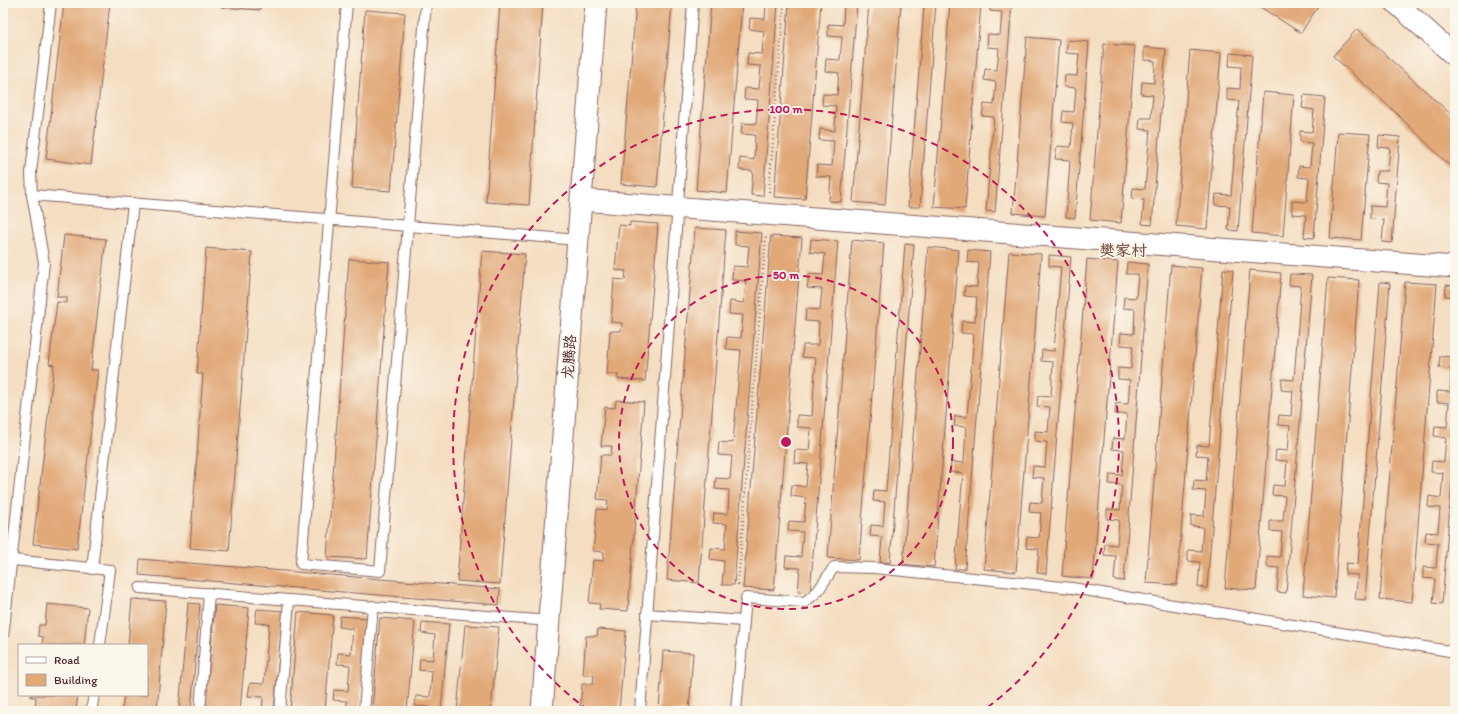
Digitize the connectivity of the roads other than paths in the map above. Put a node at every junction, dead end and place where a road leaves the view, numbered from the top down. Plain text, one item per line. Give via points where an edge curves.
1 (51, 3) edge
2 (347, 3) edge
3 (426, 3) edge
4 (596, 3) edge
5 (693, 3) edge
6 (1396, 3) edge
7 (1455, 56) edge
8 (32, 195) junction
9 (581, 200) junction
10 (134, 203) junction
11 (678, 207) junction
12 (329, 219) junction
13 (408, 226) junction
14 (578, 240) junction
15 (1455, 267) edge
16 (7, 560) edge
17 (92, 568) junction
18 (140, 588) dead end
19 (209, 593) junction
20 (289, 600) junction
21 (373, 606) junction
22 (648, 614) junction
23 (549, 621) junction
24 (743, 621) junction
25 (3, 637) edge
26 (100, 644) edge
27 (1455, 652) edge
28 (94, 696) edge
29 (92, 711) edge
30 (200, 711) edge
31 (280, 711) edge
32 (364, 711) edge
33 (542, 711) edge
34 (640, 711) edge
35 (736, 711) edge

1 - 8 lane via 31,172
2 - 12 lane
3 - 13 lane
4 - 9 street, 龙腾路
5 - 11 lane
6 - 7 street
8 - 10 lane
8 - 16 lane via 44,263
9 - 11 street
9 - 14 street, 龙腾路
10 - 12 lane
10 - 17 lane
11 - 15 street
11 - 22 lane
12 - 13 lane
12 - 13 lane via 301,564 309,565 380,571
13 - 14 lane
14 - 23 street, 龙腾路
16 - 17 lane
16 - 25 lane
17 - 26 lane via 110,570
18 - 19 lane
19 - 20 lane
19 - 30 lane
20 - 21 lane
20 - 31 lane
21 - 23 lane
21 - 32 lane
22 - 24 lane
22 - 34 lane
23 - 33 street, 龙腾路
24 - 27 lane via 746,598 805,602 818,591 834,567 874,568 1072,588
24 - 35 lane
28 - 29 lane

